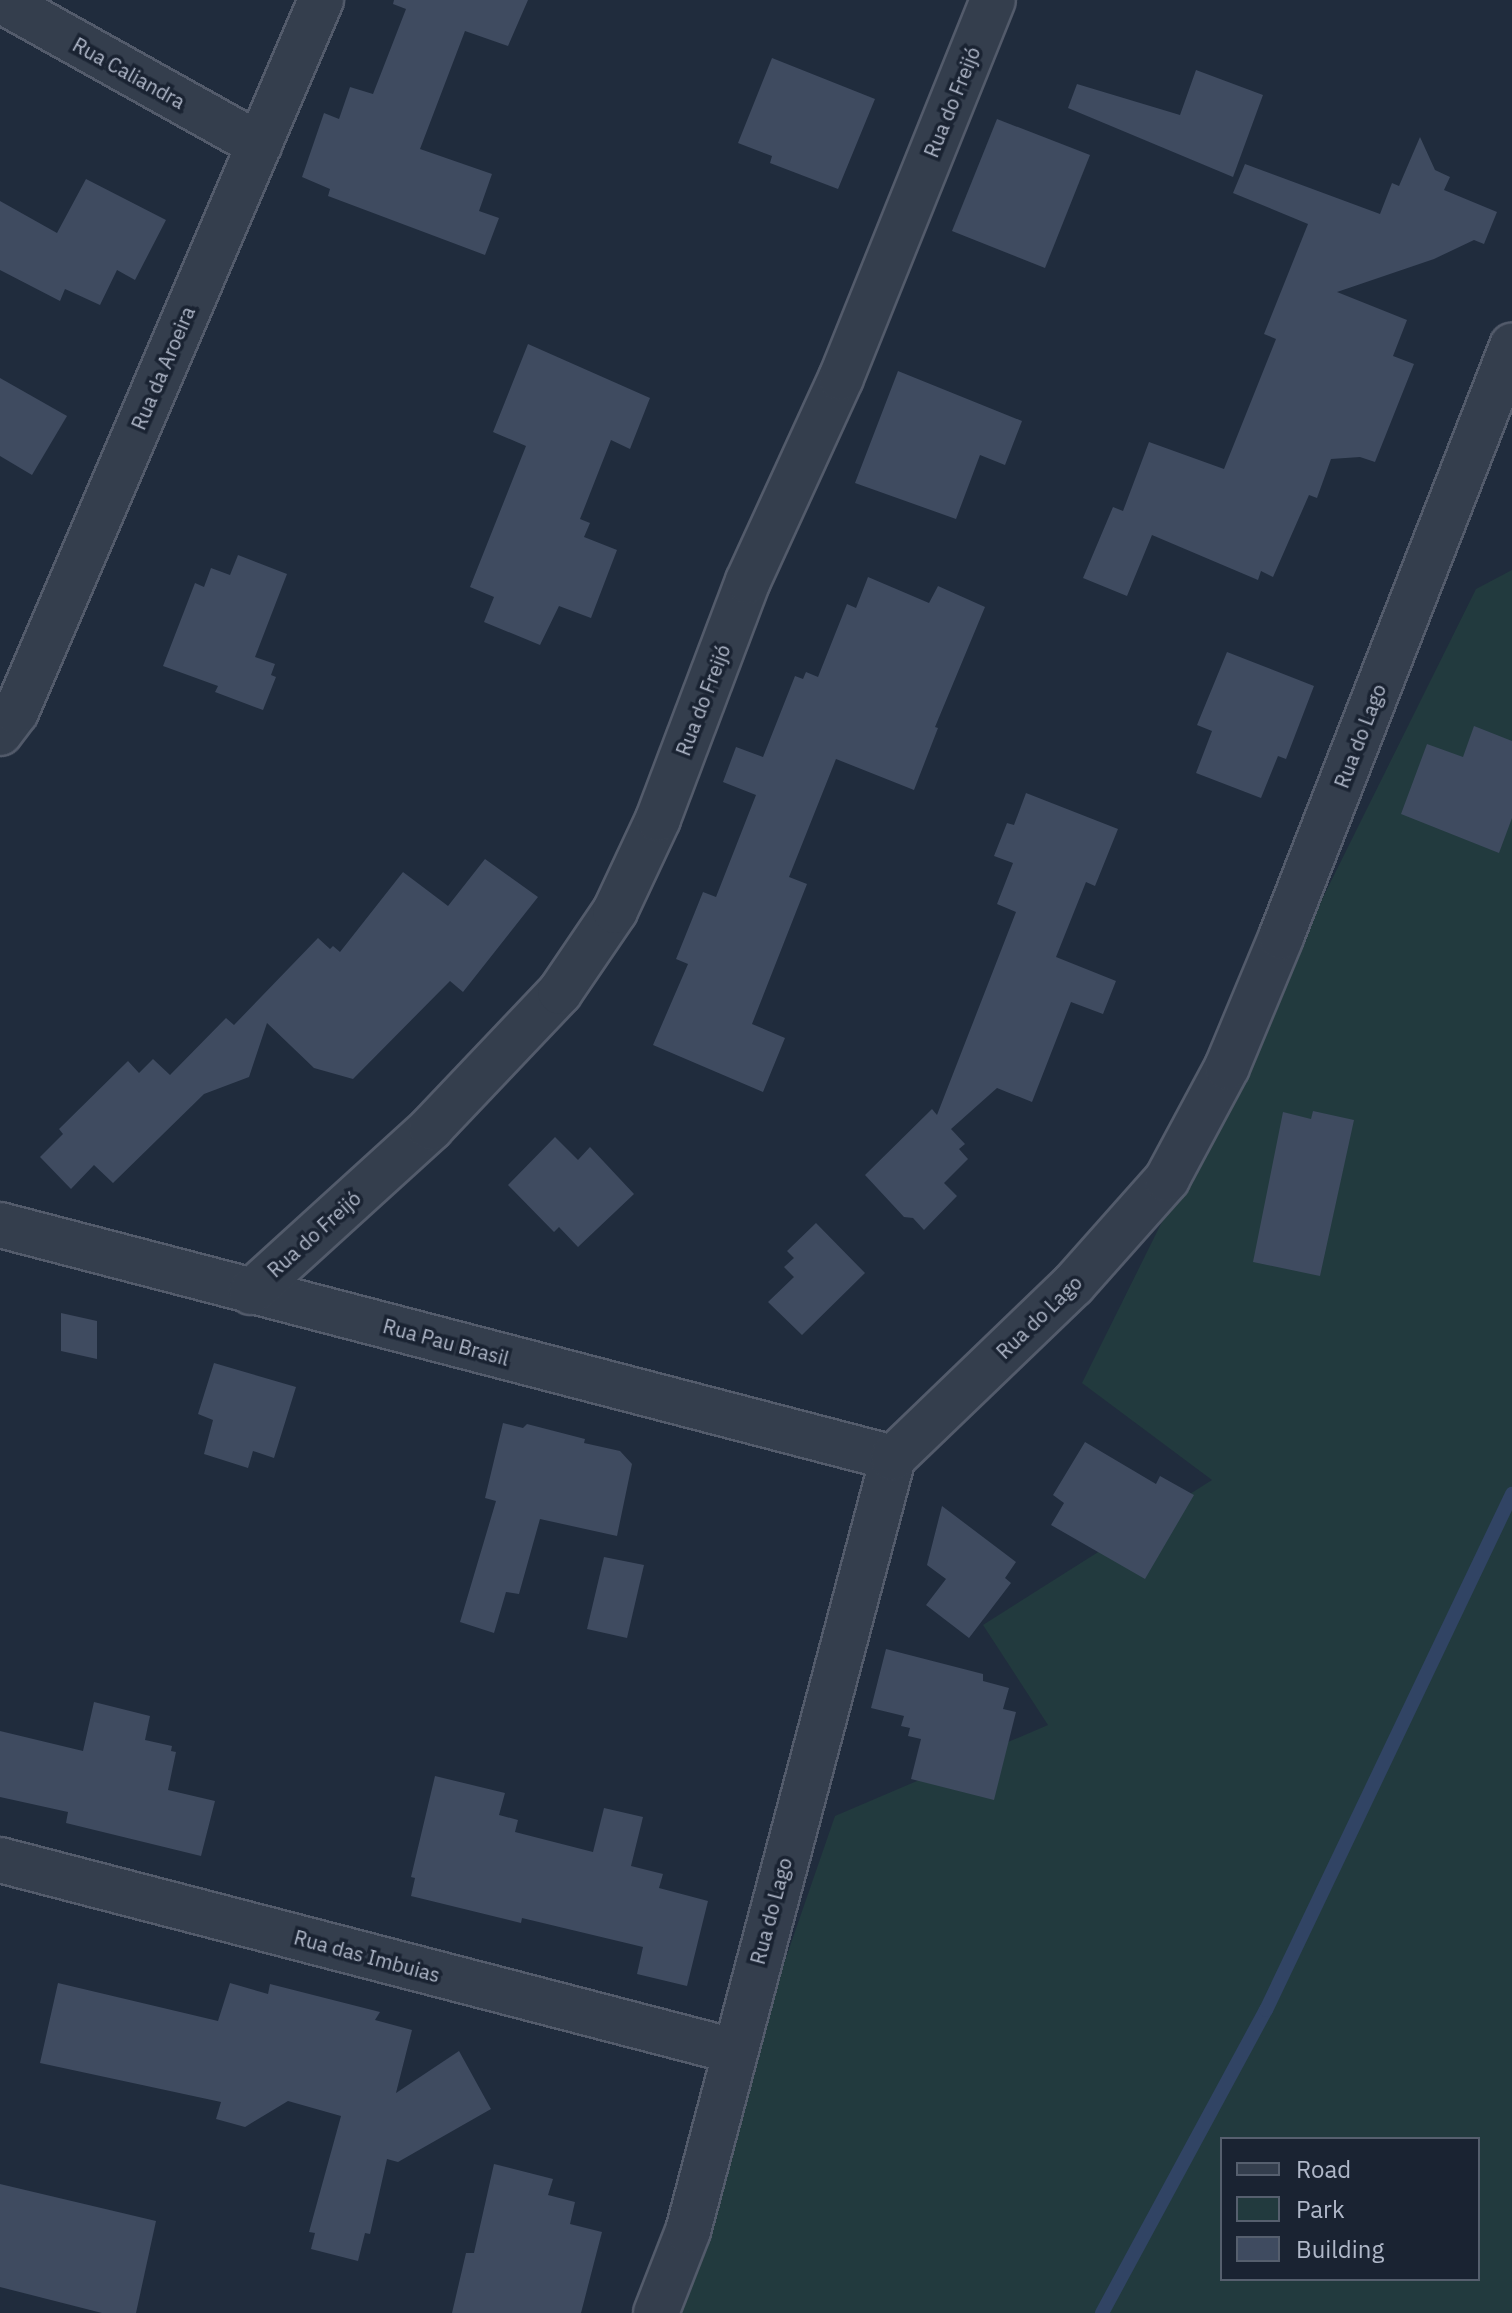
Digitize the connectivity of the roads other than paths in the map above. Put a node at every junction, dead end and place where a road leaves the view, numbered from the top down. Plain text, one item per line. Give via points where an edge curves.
1 (0, 0) edge
2 (321, 0) edge
3 (993, 0) edge
4 (259, 145) junction
5 (1512, 346) edge
6 (5, 716) edge
7 (0, 1225) edge
8 (251, 1292) junction
9 (893, 1458) junction
10 (0, 1860) edge
11 (734, 2051) junction
12 (656, 2313) edge

1 - 4 street, Rua Caliandra
2 - 4 street, Rua da Aroeira
3 - 8 street, Rua do Freijó via 841,378 748,581 658,819 615,911 560,992 431,1128
4 - 6 street, Rua da Aroeira
5 - 9 street, Rua do Lago via 1281,937 1227,1067 1167,1179 1073,1285
7 - 8 street, Rua Pau Brasil
8 - 9 street, Rua Pau Brasil
9 - 11 street, Rua do Lago
10 - 11 street, Rua das Imbuias
11 - 12 street, Rua do Lago via 688,2231

